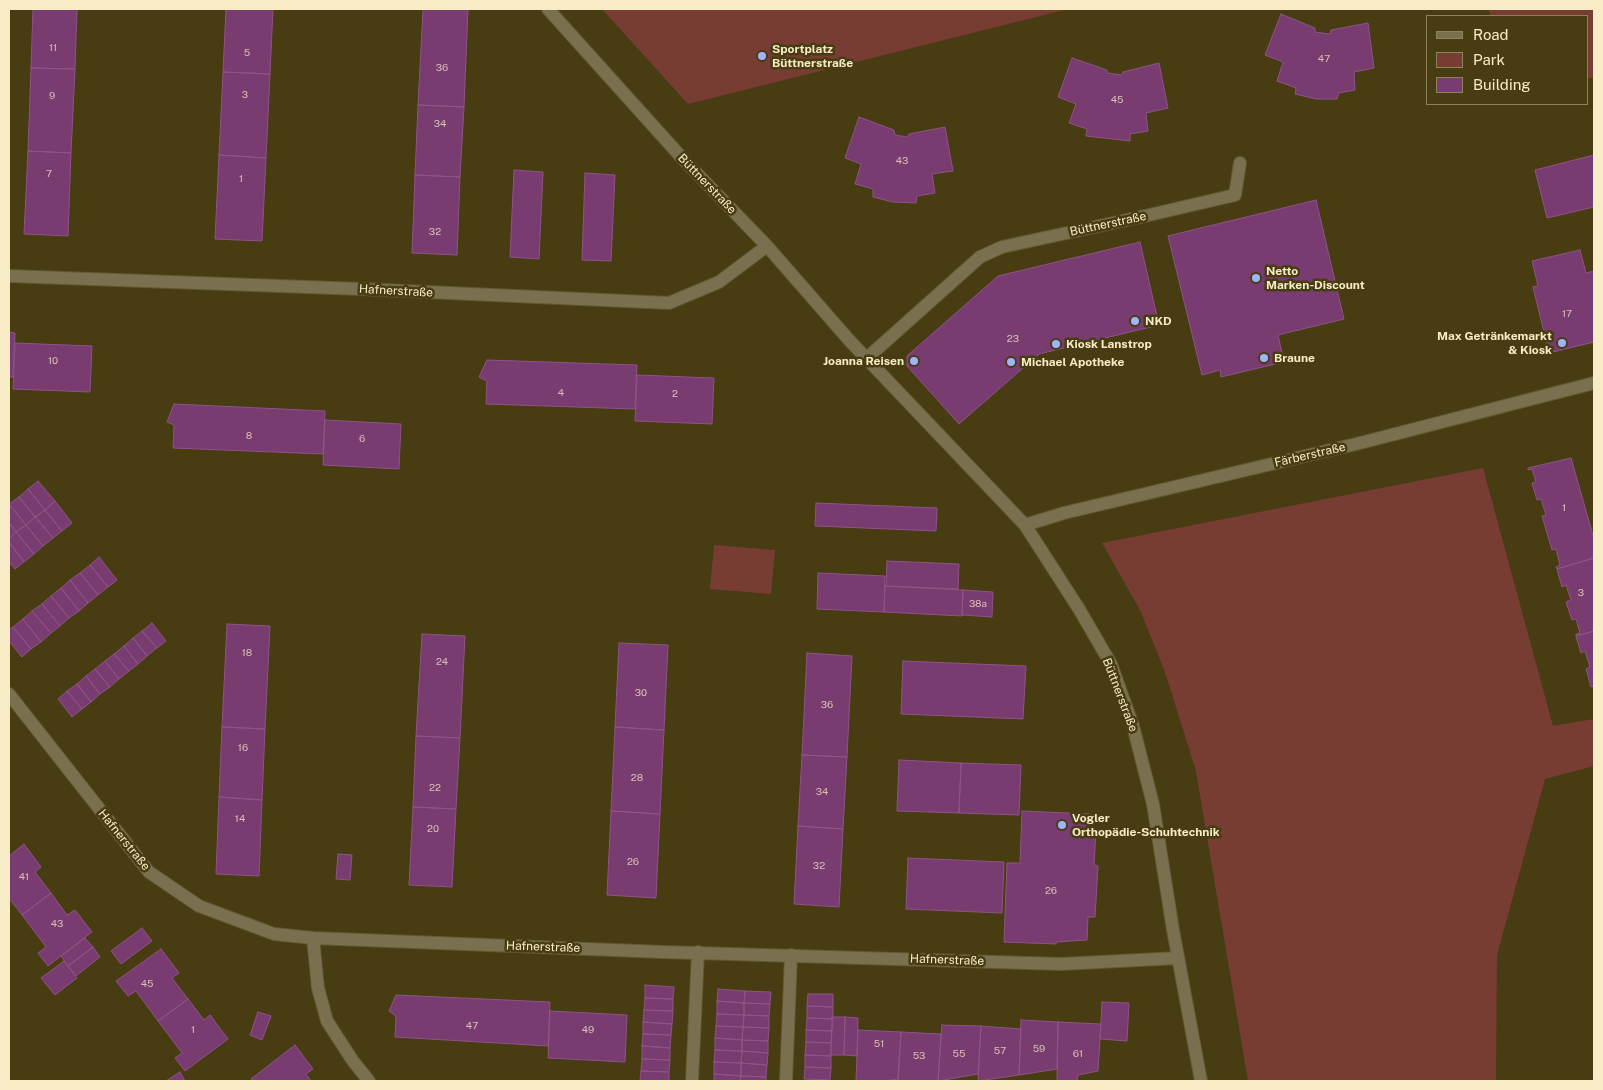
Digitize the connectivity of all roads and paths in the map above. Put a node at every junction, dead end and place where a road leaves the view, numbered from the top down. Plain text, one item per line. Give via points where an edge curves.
1 (548, 9) edge
2 (1240, 163) dead end
3 (767, 246) junction
4 (9, 276) edge
5 (867, 358) junction
6 (1594, 383) edge
7 (1025, 525) junction
8 (9, 694) edge
9 (314, 938) junction
10 (698, 952) junction
11 (791, 955) junction
12 (1178, 958) junction
13 (370, 1081) edge
14 (692, 1081) edge
15 (786, 1081) edge
16 (1201, 1081) edge

1 - 3 street, Büttnerstraße via 683,159
2 - 5 street, Büttnerstraße via 1235,195 1002,248 980,257
3 - 4 street, Hafnerstraße via 719,282 669,303
3 - 5 street, Büttnerstraße
5 - 7 street, Büttnerstraße
6 - 7 street, Färberstraße
7 - 12 street, Büttnerstraße via 1111,664 1133,726 1153,804
8 - 9 street, Hafnerstraße via 149,872 199,906 274,934
9 - 10 street, Hafnerstraße
9 - 13 street via 318,988 328,1021 353,1062
10 - 11 street, Hafnerstraße
10 - 14 street
11 - 12 street, Hafnerstraße via 1061,964
11 - 15 street
12 - 16 street, Büttnerstraße

